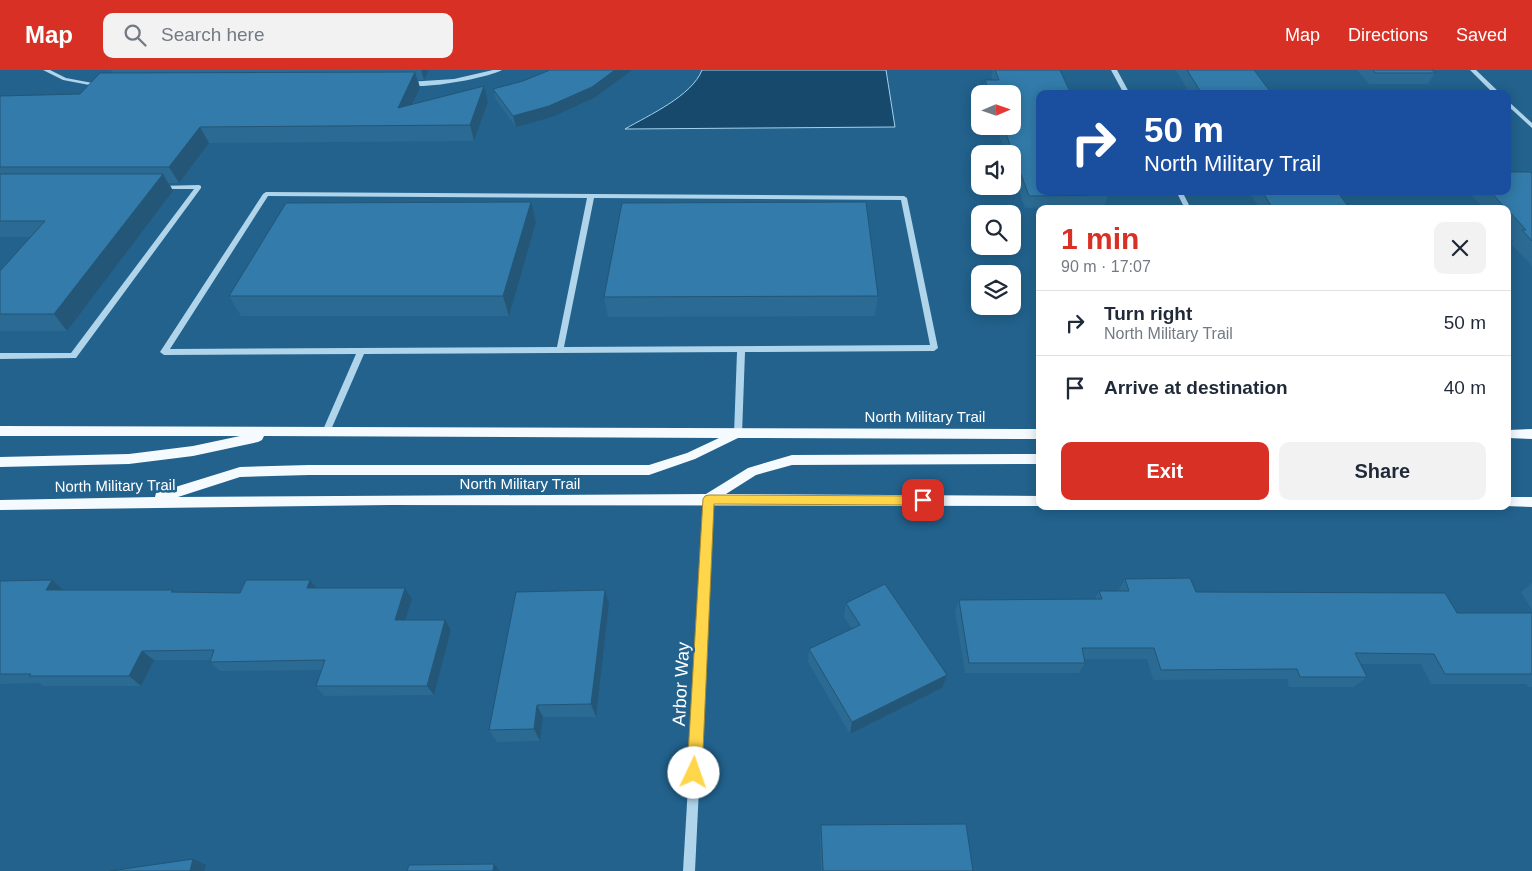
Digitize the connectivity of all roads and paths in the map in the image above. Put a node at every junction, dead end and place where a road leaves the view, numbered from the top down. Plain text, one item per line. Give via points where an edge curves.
1 (46, 70) edge
2 (499, 70) edge
3 (1114, 70) edge
4 (1472, 70) edge
5 (401, 84) edge
6 (107, 85) edge
7 (1125, 90) edge
8 (1494, 90) edge
9 (1511, 106) edge
10 (1532, 126) edge
11 (149, 187) edge
12 (591, 196) junction
13 (740, 349) junction
14 (560, 350) junction
15 (361, 351) junction
16 (0, 356) edge
17 (0, 431) edge
18 (282, 432) junction
19 (326, 432) junction
20 (738, 434) junction
21 (1036, 434) edge
22 (1511, 434) edge
23 (1532, 434) edge
24 (1036, 459) edge
25 (0, 462) edge
26 (709, 499) junction
27 (150, 501) junction
28 (1036, 501) edge
29 (1511, 502) edge
30 (1532, 502) edge
31 (0, 504) edge
32 (689, 871) edge

1 - 6 street via 65,79
2 - 5 street via 466,80
3 - 7 street
4 - 8 street
9 - 10 street
11 - 16 street via 199,187 73,356
12 - 13 street via 904,198 934,348
12 - 14 street
12 - 15 street via 266,194 164,352
13 - 14 street
13 - 20 street
14 - 15 street
15 - 19 street
17 - 18 main road, North Military Trail
18 - 19 main road, North Military Trail
18 - 25 main road via 193,451 129,459
19 - 20 main road, North Military Trail
20 - 21 main road, North Military Trail
20 - 27 main road via 691,456 649,470 240,472
22 - 23 main road
24 - 26 main road via 792,460 752,471
26 - 27 main road, North Military Trail
26 - 28 main road, North Military Trail
26 - 32 street, Arbor Way
27 - 31 main road, North Military Trail
29 - 30 main road

